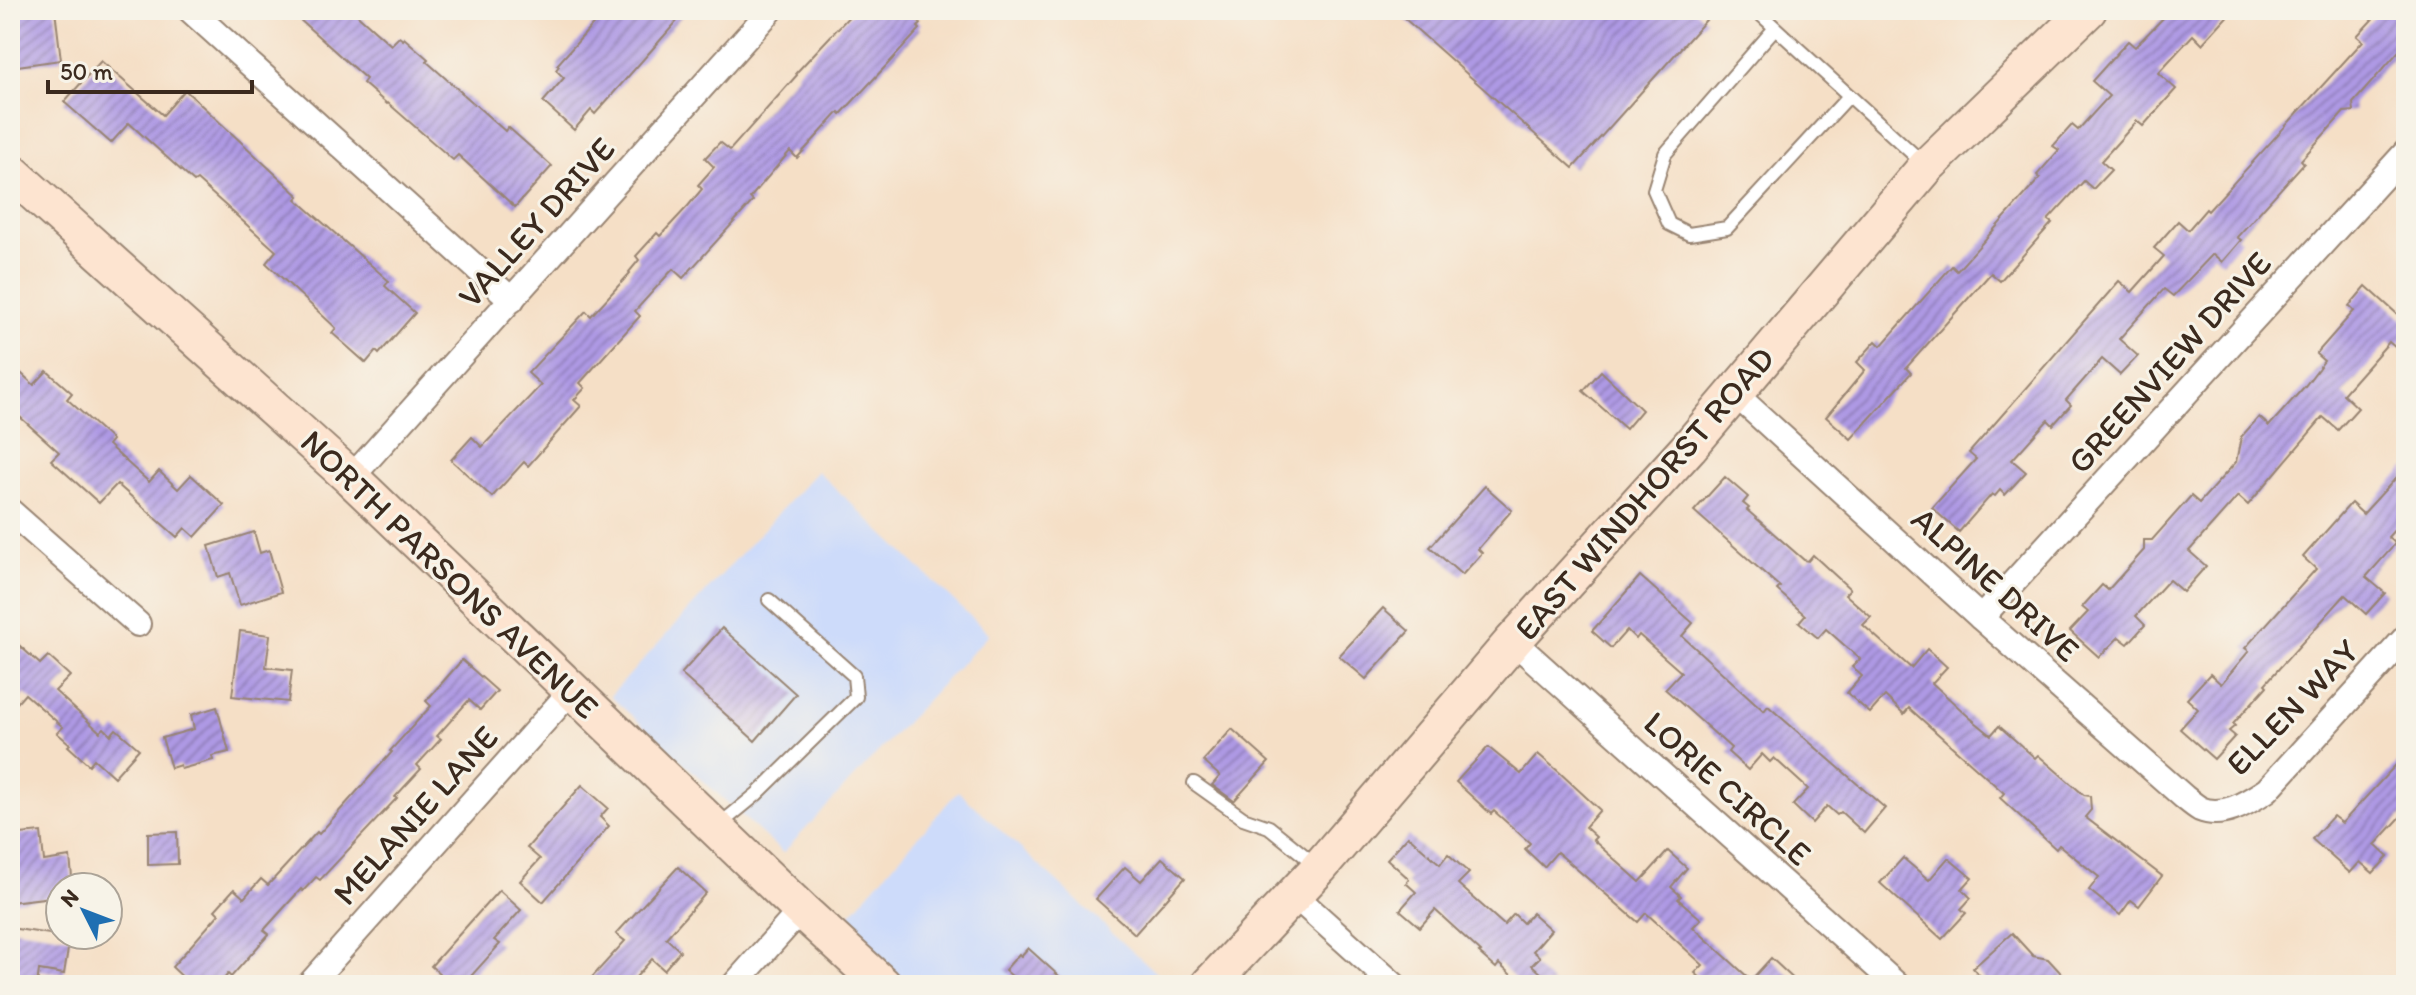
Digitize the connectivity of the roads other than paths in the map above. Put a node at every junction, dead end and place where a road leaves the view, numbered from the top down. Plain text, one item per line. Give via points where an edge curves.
1 (190, 10) edge
2 (771, 10) edge
3 (1758, 12) dead end
4 (2080, 13) edge
5 (1775, 28) junction
6 (1849, 96) junction
7 (2406, 152) edge
8 (1927, 166) junction
9 (10, 171) edge
10 (512, 300) junction
11 (1734, 393) junction
12 (351, 478) junction
13 (10, 511) edge
14 (769, 600) dead end
15 (1981, 618) junction
16 (138, 624) dead end
17 (2406, 637) edge
18 (1513, 641) junction
19 (572, 690) junction
20 (1194, 783) dead end
21 (2219, 812) joint
22 (715, 828) junction
23 (1319, 868) junction
24 (1294, 895) junction
25 (801, 910) junction
26 (309, 985) edge
27 (734, 985) edge
28 (883, 985) edge
29 (1209, 985) edge
30 (1394, 985) edge
31 (1897, 985) edge

1 - 10 street
2 - 10 street, VALLEY DRIVE
3 - 5 lane
4 - 8 street, EAST WINDHORST ROAD
5 - 6 lane
5 - 6 lane via 1665,154 1654,190 1669,224 1689,234 1727,228
6 - 8 lane
7 - 15 street, GREENVIEW DRIVE
8 - 11 street, EAST WINDHORST ROAD
9 - 12 street, NORTH PARSONS AVENUE
10 - 12 street, VALLEY DRIVE
11 - 15 street, ALPINE DRIVE
11 - 18 street, EAST WINDHORST ROAD
12 - 19 street, NORTH PARSONS AVENUE
13 - 16 street
14 - 22 lane via 854,676 856,697
15 - 21 street, ALPINE DRIVE via 2184,797 2200,809
17 - 21 street, ELLEN WAY via 2267,790
18 - 23 street, EAST WINDHORST ROAD
18 - 31 street, LORIE CIRCLE
19 - 22 street, NORTH PARSONS AVENUE
19 - 26 street, MELANIE LANE
20 - 23 lane via 1243,818 1269,827
22 - 25 street, NORTH PARSONS AVENUE
23 - 24 street, EAST WINDHORST ROAD
24 - 29 street, EAST WINDHORST ROAD
24 - 30 street
25 - 27 street
25 - 28 street, NORTH PARSONS AVENUE

